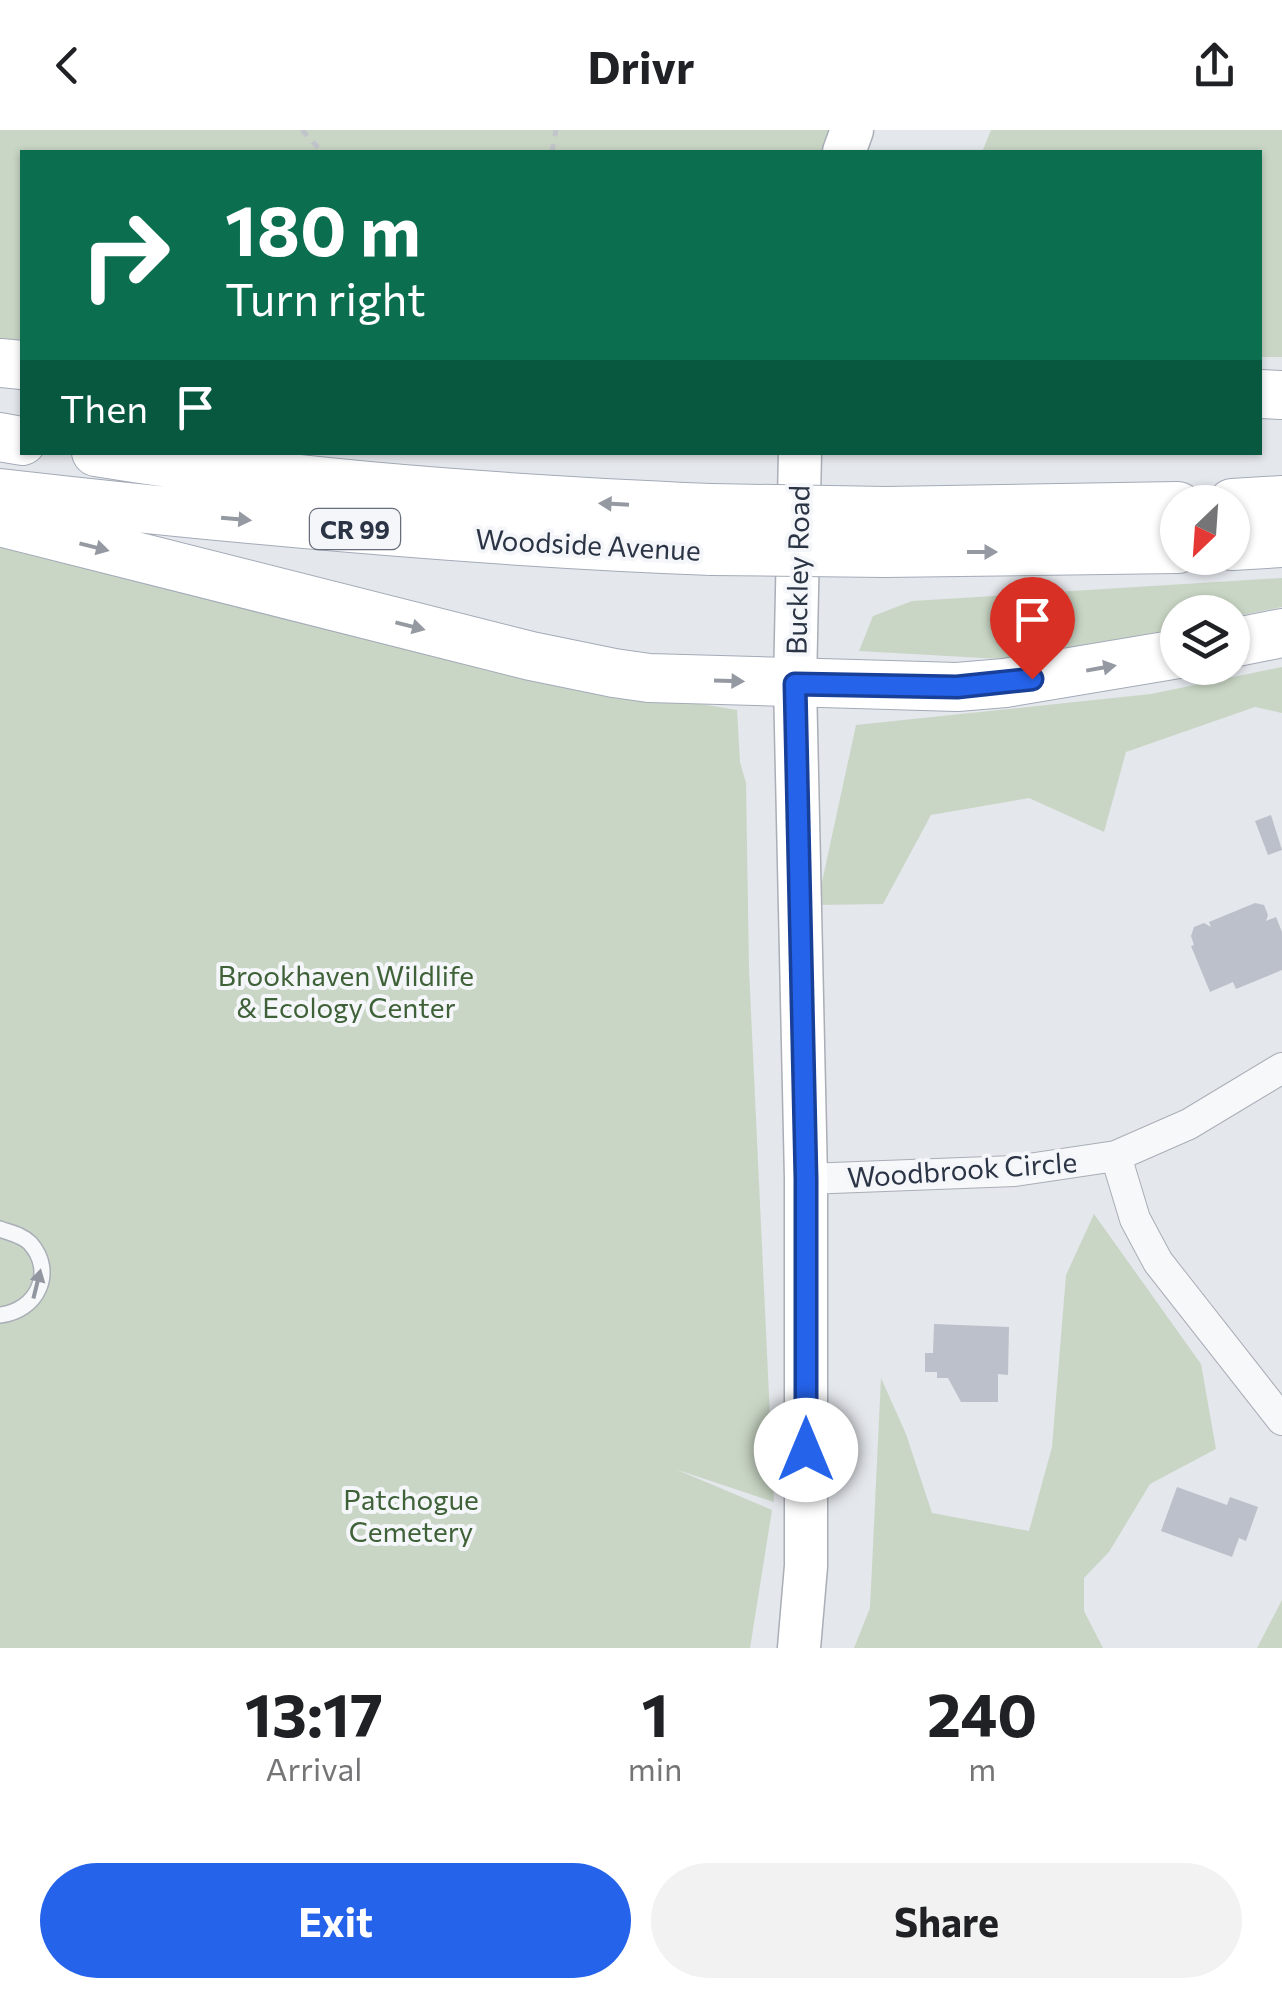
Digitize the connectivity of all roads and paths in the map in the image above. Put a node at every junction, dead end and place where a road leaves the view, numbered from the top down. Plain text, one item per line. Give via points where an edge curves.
1 (302, 130) edge
2 (320, 150) edge
3 (120, 455) edge
4 (800, 455) edge
5 (0, 492) edge
6 (1282, 500) edge
7 (1250, 502) edge
8 (1160, 507) edge
9 (0, 522) edge
10 (712, 530) junction
11 (885, 532) junction
12 (1282, 543) edge
13 (1250, 545) edge
14 (1160, 547) edge
15 (1282, 633) edge
16 (1250, 639) edge
17 (1160, 657) edge
18 (795, 684) junction
19 (1282, 1068) edge
20 (1116, 1156) junction
21 (806, 1179) junction
22 (0, 1229) edge
23 (0, 1315) edge
24 (1282, 1420) edge
25 (799, 1648) edge

1 - 2 path
10 -> 3 main road, Woodside Avenue / CR 99 via 530,500
4 - 18 street, Buckley Road
5 -> 10 main road, Woodside Avenue / CR 99 via 380,532
6 - 7 main road
8 - 11 main road, Woodside Avenue / CR 99 via 1030,511
9 -> 18 main road via 582,667 649,678
10 - 11 main road, Woodside Avenue / CR 99, bridge
11 -> 14 main road, Woodside Avenue / CR 99
12 - 13 main road
15 - 16 main road
18 -> 17 main road via 1005,684
18 - 21 street, Buckley Road
19 - 20 street, Woodbrook Circle via 1189,1124
20 - 21 street, Woodbrook Circle via 1015,1171
20 - 24 street, Woodbrook Circle via 1158,1262
21 - 25 street, Buckley Road via 806,1566
23 -> 22 lane via 29,1305 39,1290 41,1266 22,1236

